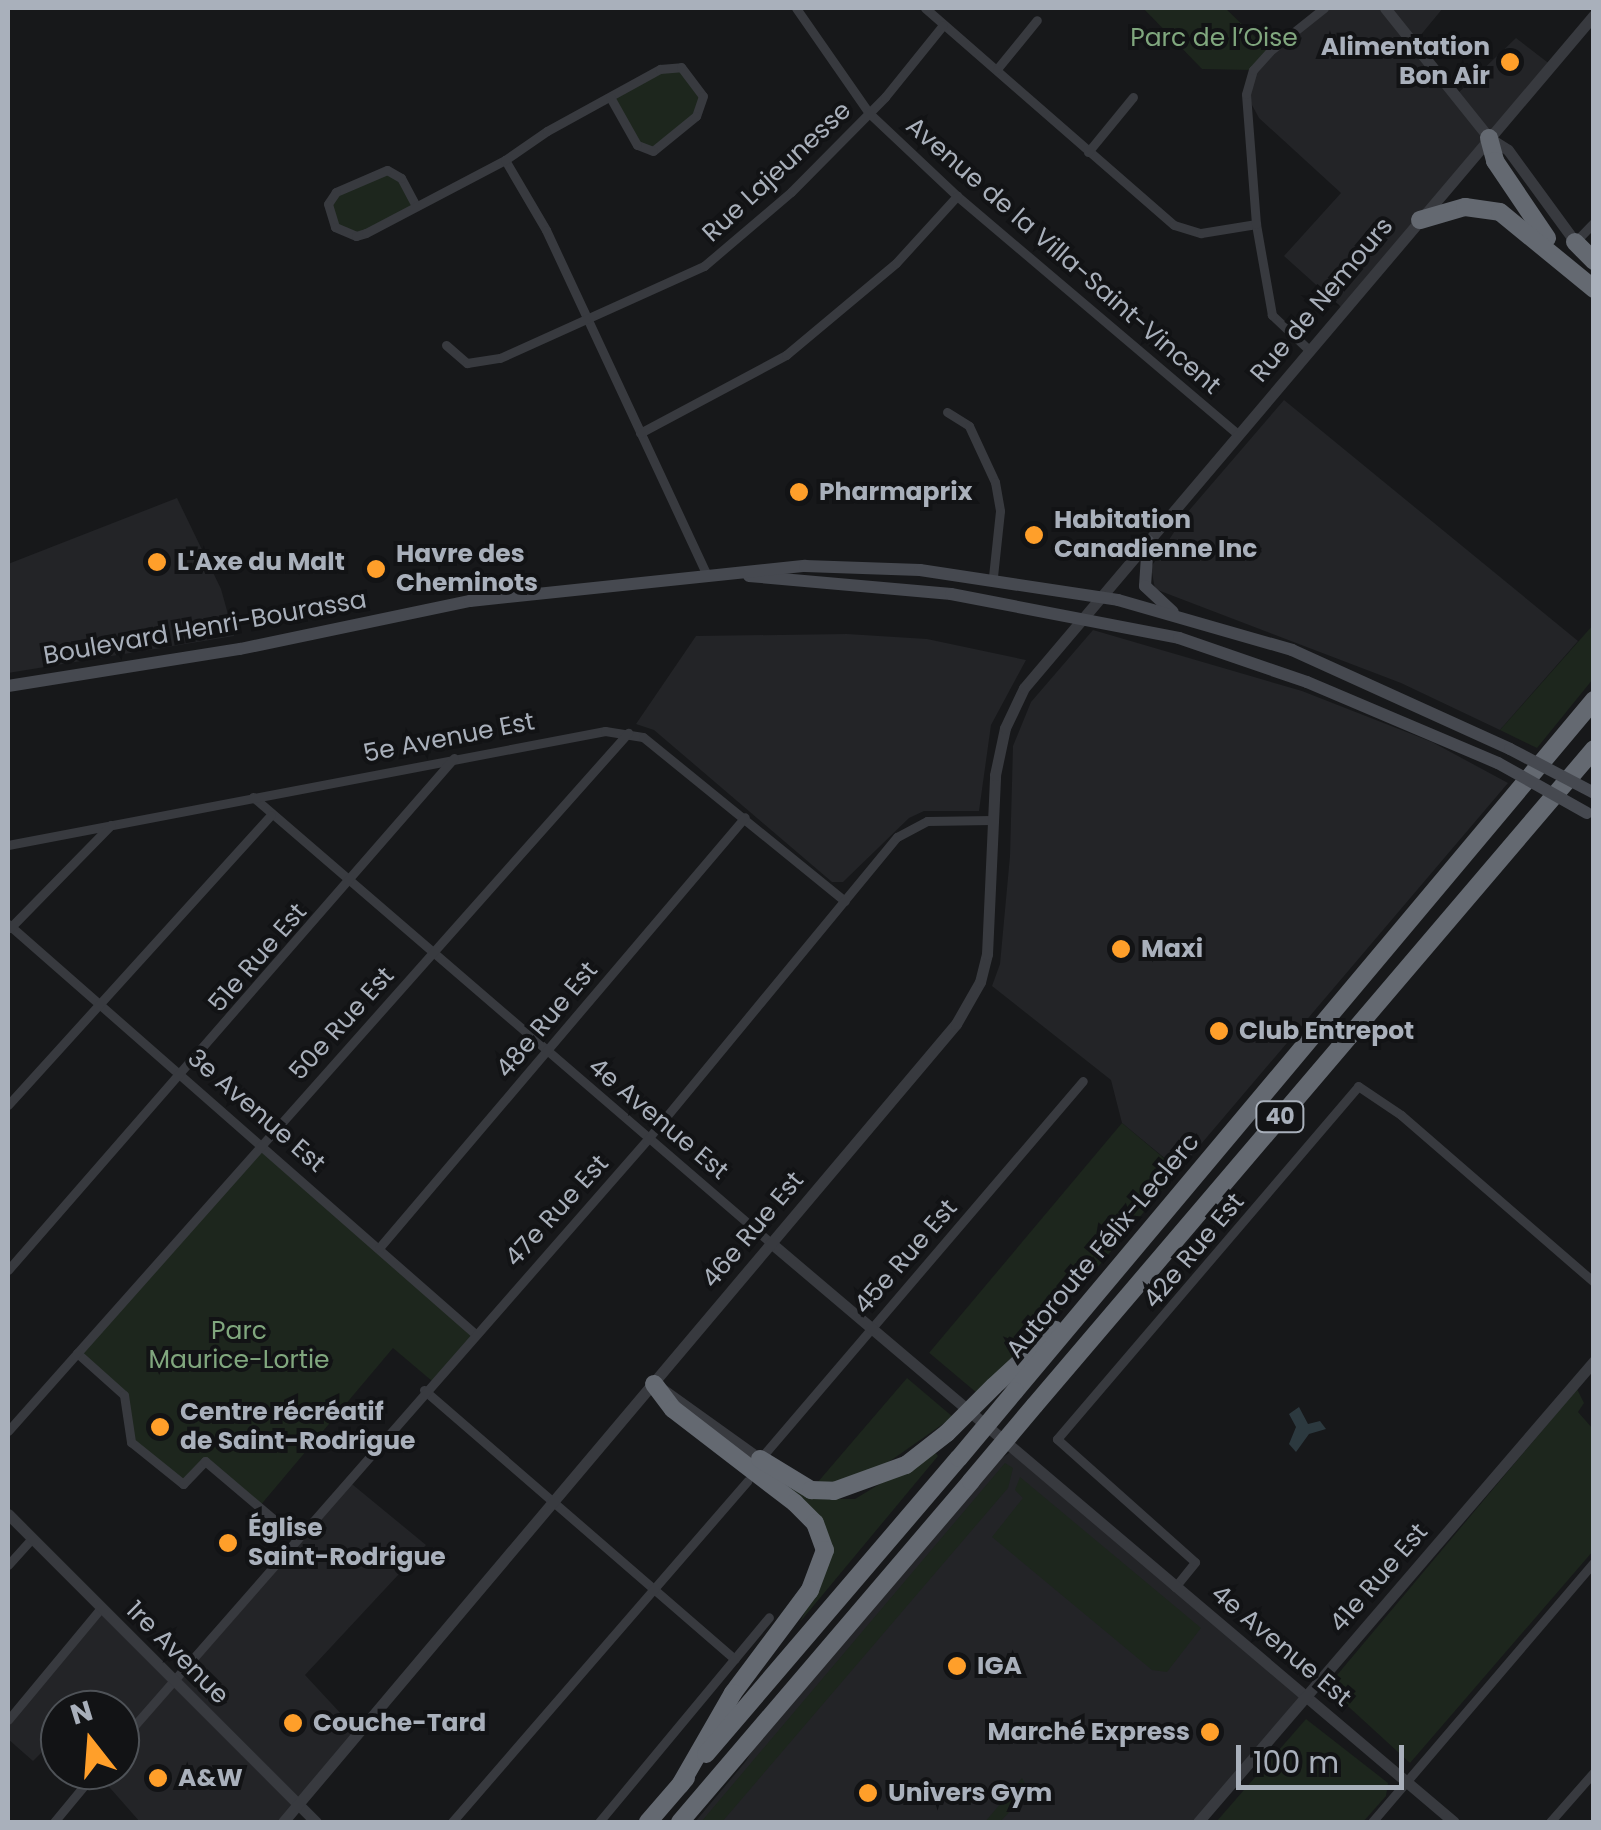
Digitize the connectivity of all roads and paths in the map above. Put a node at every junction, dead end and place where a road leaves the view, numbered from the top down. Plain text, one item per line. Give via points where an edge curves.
1 (796, 8) edge
2 (925, 8) edge
3 (1324, 8) edge
4 (1385, 8) edge
5 (1594, 15) edge
6 (1037, 20) dead end
7 (943, 25) junction
8 (997, 69) junction
9 (610, 97) junction
10 (1133, 97) dead end
11 (869, 114) junction
12 (1489, 138) junction
13 (1088, 152) junction
14 (505, 160) junction
15 (957, 196) junction
16 (416, 206) junction
17 (1420, 220) junction
18 (1594, 222) edge
19 (1256, 224) junction
20 (1575, 242) junction
21 (1562, 258) junction
22 (1594, 261) edge
23 (1594, 289) edge
24 (586, 322) junction
25 (446, 345) dead end
26 (1308, 350) junction
27 (947, 412) dead end
28 (640, 433) junction
29 (1238, 434) junction
30 (1148, 541) junction
31 (706, 573) junction
32 (993, 577) junction
33 (1104, 598) junction
34 (1086, 615) junction
35 (1179, 616) junction
36 (8, 686) edge
37 (1594, 691) edge
38 (1594, 700) edge
39 (1571, 724) junction
40 (628, 733) junction
41 (1594, 749) edge
42 (454, 758) junction
43 (1594, 793) edge
44 (252, 797) junction
45 (270, 815) junction
46 (1590, 815) edge
47 (745, 818) junction
48 (992, 820) junction
49 (113, 823) junction
50 (8, 845) edge
51 (352, 882) junction
52 (845, 901) junction
53 (9, 927) edge
54 (432, 954) junction
55 (99, 1003) junction
56 (546, 1052) junction
57 (182, 1076) junction
58 (1083, 1081) dead end
59 (8, 1105) edge
60 (647, 1140) junction
61 (260, 1146) junction
62 (771, 1243) junction
63 (379, 1248) junction
64 (8, 1270) edge
65 (1594, 1282) edge
66 (1087, 1304) junction
67 (871, 1328) junction
68 (474, 1333) junction
69 (77, 1353) junction
70 (1594, 1360) edge
71 (654, 1384) junction
72 (424, 1390) junction
73 (8, 1431) edge
74 (1058, 1439) joint
75 (760, 1459) junction
76 (747, 1481) dead end
77 (551, 1502) junction
78 (8, 1514) edge
79 (32, 1538) junction
80 (297, 1539) junction
81 (1594, 1562) edge
82 (8, 1565) edge
83 (1175, 1586) junction
84 (654, 1589) junction
85 (101, 1608) junction
86 (769, 1617) dead end
87 (734, 1658) junction
88 (172, 1679) junction
89 (1306, 1696) junction
90 (775, 1712) junction
91 (140, 1718) edge
92 (8, 1720) edge
93 (1594, 1772) edge
94 (1406, 1782) junction
95 (680, 1785) junction
96 (80, 1790) edge
97 (296, 1805) junction
98 (54, 1822) edge
99 (283, 1822) edge
100 (316, 1822) edge
101 (452, 1822) edge
102 (599, 1822) edge
103 (648, 1822) edge
104 (680, 1822) edge
105 (694, 1822) edge
106 (1198, 1822) edge
107 (1372, 1822) edge
108 (1454, 1822) edge
109 (1550, 1822) edge

1 - 11 street, Avenue de la Villa-Saint-Vincent
2 - 7 street
3 - 19 street via 1252,74 1245,124
4 - 12 street
5 - 12 street, Rue de Nemours
6 - 8 street
7 - 8 street
7 - 11 street, Rue Lajeunesse
8 - 13 street
9 - 9 street via 671,66 689,72 703,96 696,116 653,151 636,145
9 - 14 street
10 - 13 street
11 - 15 street, Avenue de la Villa-Saint-Vincent
11 - 24 street, Rue Lajeunesse via 704,266
12 - 17 street, Rue de Nemours
12 - 20 street via 1508,150
12 - 21 highway via 1496,161
13 - 19 street via 1174,225 1202,233
14 - 16 street
14 - 24 street via 546,230
15 - 28 street via 896,263 786,355
15 - 29 street, Avenue de la Villa-Saint-Vincent
16 - 16 street via 401,178 386,170 336,192 328,204 335,227 348,236
17 - 21 highway via 1485,207
17 - 26 street, Rue de Nemours
18 - 20 street
19 - 26 street via 1272,315
20 - 22 highway
21 - 23 highway
24 - 25 street, Rue Lajeunesse via 500,358 467,363
24 - 28 street
26 - 29 street, Rue de Nemours
27 - 32 street via 969,426 995,482 1000,511
28 - 31 street
29 - 30 street, Rue de Nemours
30 - 33 street, Rue de Nemours
30 - 35 main road via 1145,586
31 - 32 main road, Boulevard Henri-Bourassa via 805,566
31 - 34 main road, Boulevard Henri-Bourassa via 951,594
31 - 36 main road, Boulevard Henri-Bourassa via 470,601 226,651
32 - 33 main road, Boulevard Henri-Bourassa
33 - 34 street, Rue de Nemours
33 - 35 main road, Boulevard Henri-Bourassa
34 - 46 main road, Boulevard Henri-Bourassa, bridge via 1291,676 1498,763
34 - 48 street, 46e Rue Est via 1012,708 998,751
35 - 43 main road, Boulevard Henri-Bourassa, bridge via 1292,650
37 - 39 highway
38 - 39 highway, Autoroute Félix-Leclerc / 40
39 - 66 highway, Autoroute Félix-Leclerc / 40
40 - 42 street, 5e Avenue Est via 590,733
40 - 47 street via 643,736
40 - 54 street, 50e Rue Est
41 - 90 highway, Autoroute Félix-Leclerc / 40, bridge
42 - 44 street, 5e Avenue Est
42 - 51 street, 51e Rue Est
44 - 45 street, 4e Avenue Est
44 - 49 street, 5e Avenue Est
45 - 51 street, 4e Avenue Est
45 - 55 street
47 - 52 street
47 - 56 street, 48e Rue Est
48 - 52 street, 47e Rue Est via 914,826
48 - 62 street, 46e Rue Est via 987,954 972,1001
49 - 50 street, 5e Avenue Est
49 - 53 street
51 - 54 street, 4e Avenue Est
51 - 57 street, 51e Rue Est
52 - 60 street, 47e Rue Est
53 - 55 street, 3e Avenue Est
54 - 56 street, 4e Avenue Est
54 - 61 street, 50e Rue Est
55 - 57 street, 3e Avenue Est
55 - 59 street
56 - 60 street, 4e Avenue Est
56 - 63 street, 48e Rue Est
57 - 61 street, 3e Avenue Est
57 - 64 street, 51e Rue Est
58 - 67 street, 45e Rue Est
60 - 62 street, 4e Avenue Est
60 - 68 street, 47e Rue Est
61 - 63 street, 3e Avenue Est
61 - 69 street, 50e Rue Est
62 - 67 street, 4e Avenue Est
62 - 71 street, 46e Rue Est
63 - 68 street, 3e Avenue Est
65 - 74 street, 42e Rue Est via 1401,1115 1358,1086
66 - 75 highway, bridge via 906,1465 834,1491 811,1490
66 - 95 highway, Autoroute Félix-Leclerc / 40, bridge
67 - 75 street, 45e Rue Est
67 - 83 street, 4e Avenue Est
68 - 72 street, 47e Rue Est
69 - 73 street, 50e Rue Est
69 - 80 street via 124,1395 131,1442 184,1484 205,1460
70 - 89 street, 41e Rue Est
71 - 75 street
71 - 77 street, 46e Rue Est
71 - 95 highway via 673,1409 795,1503 825,1550 810,1590 732,1693
72 - 77 street
72 - 80 street, 47e Rue Est
74 - 83 street, 4e Avenue Est via 1195,1562
76 - 84 street
77 - 84 street
77 - 97 street, 46e Rue Est
78 - 79 street, 1re Avenue
79 - 82 street
79 - 85 street, 1re Avenue
80 - 88 street, 47e Rue Est
81 - 94 street
83 - 89 street, 4e Avenue Est
84 - 87 street
84 - 101 street
85 - 88 street, 1re Avenue
85 - 92 street
86 - 87 street
87 - 102 street
88 - 91 street, 47e Rue Est
88 - 97 street, 1re Avenue
89 - 94 street, 4e Avenue Est
89 - 106 street, 41e Rue Est
90 - 104 highway, Autoroute Félix-Leclerc / 40
90 - 105 highway via 746,1761
93 - 109 street
94 - 107 street
94 - 108 street, 4e Avenue Est
95 - 103 highway, Autoroute Félix-Leclerc / 40
96 - 98 street
97 - 99 street, 46e Rue Est
97 - 100 street, 1re Avenue

